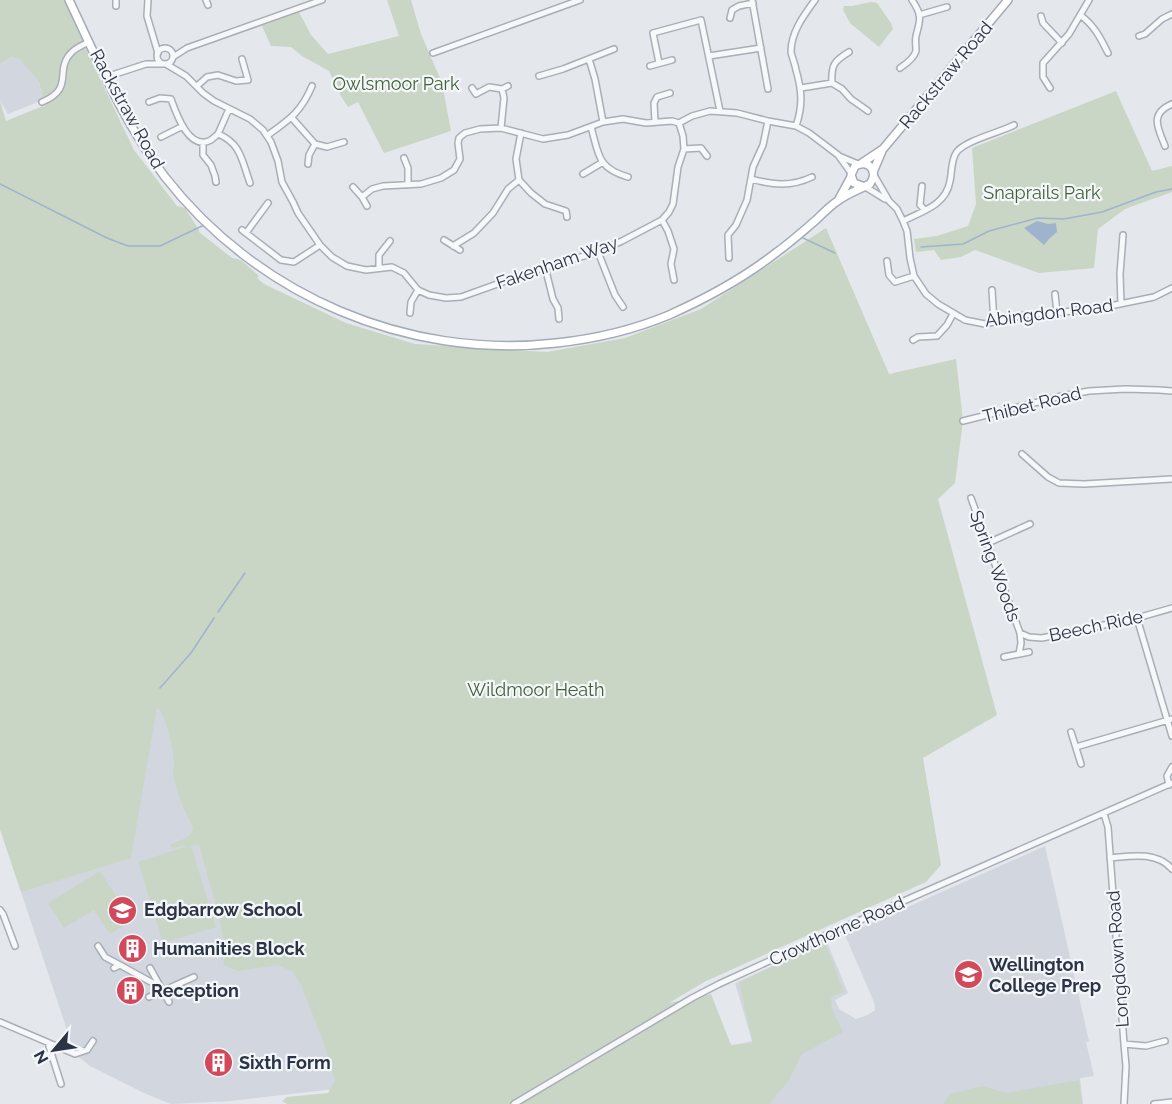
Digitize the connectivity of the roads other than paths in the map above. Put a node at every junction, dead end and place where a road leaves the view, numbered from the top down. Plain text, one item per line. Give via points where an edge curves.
1 (69, 0) edge
2 (148, 0) edge
3 (322, 0) edge
4 (580, 0) edge
5 (815, 0) edge
6 (912, 0) edge
7 (1008, 0) edge
8 (1089, 0) edge
9 (752, 1) edge
10 (947, 7) dead end
11 (919, 15) junction
12 (1080, 15) junction
13 (1172, 15) edge
14 (1041, 16) dead end
15 (730, 18) dead end
16 (1139, 36) dead end
17 (154, 37) junction
18 (89, 42) junction
19 (1062, 43) junction
20 (195, 45) junction
21 (761, 48) junction
22 (166, 49) junction
23 (614, 49) dead end
24 (849, 52) dead end
25 (433, 53) dead end
26 (1108, 53) dead end
27 (158, 54) junction
28 (709, 56) junction
29 (173, 58) junction
30 (242, 58) dead end
31 (589, 59) junction
32 (672, 60) dead end
33 (659, 63) junction
34 (146, 64) junction
35 (164, 64) junction
36 (650, 66) dead end
37 (900, 68) dead end
38 (179, 70) junction
39 (539, 76) dead end
40 (106, 78) junction
41 (832, 83) junction
42 (197, 86) junction
43 (312, 86) dead end
44 (508, 86) dead end
45 (472, 88) dead end
46 (801, 88) junction
47 (1050, 88) dead end
48 (502, 89) junction
49 (768, 89) dead end
50 (670, 93) dead end
51 (42, 102) dead end
52 (149, 102) dead end
53 (1172, 104) edge
54 (229, 109) junction
55 (720, 111) junction
56 (868, 111) dead end
57 (292, 118) junction
58 (768, 121) junction
59 (655, 122) junction
60 (603, 123) junction
61 (679, 123) junction
62 (1014, 125) dead end
63 (183, 126) junction
64 (796, 126) junction
65 (591, 127) junction
66 (501, 128) junction
67 (521, 133) junction
68 (218, 134) junction
69 (268, 135) junction
70 (161, 137) dead end
71 (344, 142) dead end
72 (203, 143) junction
73 (315, 144) junction
74 (1165, 146) dead end
75 (684, 149) junction
76 (883, 149) junction
77 (838, 155) junction
78 (707, 156) dead end
79 (404, 158) dead end
80 (603, 162) junction
81 (308, 164) dead end
82 (860, 164) junction
83 (874, 173) junction
84 (583, 174) dead end
85 (851, 175) junction
86 (628, 177) dead end
87 (812, 177) dead end
88 (751, 179) junction
89 (519, 180) junction
90 (216, 182) dead end
91 (250, 183) dead end
92 (408, 185) junction
93 (863, 186) junction
94 (922, 186) dead end
95 (353, 187) dead end
96 (362, 197) junction
97 (837, 201) junction
98 (889, 201) junction
99 (268, 203) dead end
100 (367, 206) dead end
101 (925, 210) junction
102 (567, 217) dead end
103 (662, 220) junction
104 (903, 221) junction
105 (1123, 235) dead end
106 (444, 240) dead end
107 (390, 241) dead end
108 (320, 245) junction
109 (453, 246) junction
110 (460, 250) dead end
111 (598, 252) junction
112 (729, 258) dead end
113 (887, 261) dead end
114 (545, 267) junction
115 (379, 268) junction
116 (914, 276) junction
117 (674, 280) dead end
118 (1172, 288) edge
119 (418, 290) junction
120 (992, 290) dead end
121 (1055, 294) dead end
122 (1121, 304) junction
123 (623, 307) dead end
124 (410, 313) dead end
125 (1057, 313) junction
126 (953, 314) junction
127 (560, 319) dead end
128 (994, 322) junction
129 (913, 340) dead end
130 (1172, 391) edge
131 (963, 421) dead end
132 (1022, 454) dead end
133 (1172, 479) edge
134 (971, 498) dead end
135 (1030, 524) dead end
136 (988, 543) junction
137 (1172, 608) edge
138 (1137, 618) junction
139 (1020, 633) junction
140 (1029, 637) junction
141 (1021, 643) junction
142 (1029, 652) dead end
143 (1019, 654) junction
144 (1004, 657) dead end
145 (1170, 720) edge
146 (1071, 732) dead end
147 (1172, 736) edge
148 (1076, 747) junction
149 (1081, 764) dead end
150 (1172, 767) edge
151 (1171, 784) edge
152 (1104, 814) junction
153 (1110, 858) junction
154 (1172, 869) edge
155 (0, 910) edge
156 (15, 946) dead end
157 (98, 946) dead end
158 (150, 968) dead end
159 (194, 977) dead end
160 (161, 989) junction
161 (148, 997) dead end
162 (169, 1002) dead end
163 (0, 1022) edge
164 (93, 1041) dead end
165 (1165, 1041) dead end
166 (48, 1042) junction
167 (1124, 1044) junction
168 (61, 1084) dead end
169 (1172, 1102) edge
170 (514, 1104) edge
171 (1124, 1104) edge
172 (1154, 1104) edge

1 - 18 main road, Rackstraw Road
2 - 17 street via 147,16
3 - 20 street
4 - 25 street
5 - 46 street via 800,20 791,52
6 - 11 street
7 - 76 main road, Rackstraw Road
8 - 12 street
9 - 15 street via 732,10
9 - 21 street
10 - 11 street
11 - 37 street via 916,52
12 - 19 street
12 - 26 street via 1098,32
13 - 16 street
14 - 19 street
17 - 22 street
17 - 27 street
18 - 40 main road, Rackstraw Road
18 - 51 street via 73,51 64,65 59,91
19 - 47 street via 1043,63 1043,77
20 - 22 street
20 - 29 street
21 - 28 street
21 - 49 street
22 - 27 street
22 - 29 street
23 - 31 street
24 - 41 street via 834,64
27 - 34 street
27 - 35 street via 159,62
28 - 33 street via 701,20 653,33
28 - 55 street
29 - 35 street
29 - 38 street, Fakenham Way
30 - 42 street via 248,80 218,75 207,77
31 - 39 street
31 - 60 street
32 - 33 street
33 - 36 street
34 - 35 street
34 - 40 street
35 - 38 street, Fakenham Way
38 - 42 street, Fakenham Way
40 - 97 main road, Rackstraw Road via 162,173 204,221 237,250 287,285 342,313 439,340 489,346 549,344 610,334 653,321 745,276
41 - 46 street
41 - 56 street
42 - 54 street, Fakenham Way
43 - 57 street
44 - 48 street
45 - 48 street via 476,94 489,87
46 - 64 street via 801,111
48 - 66 street
50 - 59 street via 657,97
52 - 63 street via 171,99
53 - 74 street via 1159,113 1157,123
54 - 68 street
54 - 69 street, Fakenham Way via 250,118
55 - 58 street
55 - 61 street via 700,113
57 - 69 street
57 - 73 street
58 - 64 street
58 - 88 street
59 - 60 street via 623,119
59 - 61 street
60 - 65 street
61 - 75 street
62 - 101 street via 956,153 948,191
63 - 70 street
63 - 72 street via 193,139
64 - 77 street
65 - 67 street via 543,139
65 - 80 street
66 - 67 street
66 - 92 street via 465,133 459,138 460,159 454,170 421,184
67 - 89 street via 516,159
68 - 72 street
68 - 91 street via 229,138 237,148
69 - 108 street, Fakenham Way via 282,182
71 - 73 street via 327,147
72 - 90 street via 203,155
73 - 81 street
75 - 78 street via 701,148
75 - 103 street via 673,204
76 - 82 main road, Rackstraw Road
76 - 83 main road, Rackstraw Road
77 - 82 street
77 - 85 street
79 - 92 street
80 - 84 street
80 - 86 street via 615,174
82 - 83 main road via 868,165
82 - 85 main road
83 - 93 main road via 871,182
83 - 98 street, Abingdon Road
85 - 93 main road via 855,184
85 - 97 main road, Rackstraw Road
87 - 88 street via 778,185
88 - 112 street via 742,214 728,235
89 - 102 street via 545,204 566,211
89 - 109 street via 474,233
92 - 96 street via 383,186
93 - 97 main road, Rackstraw Road
93 - 98 street, Abingdon Road
94 - 101 street via 920,205
95 - 96 street
96 - 100 street
98 - 104 street, Abingdon Road
99 - 108 street via 244,232 281,260 294,262
101 - 104 street
103 - 111 street, Fakenham Way
103 - 117 street via 674,249
104 - 116 street, Abingdon Road
105 - 122 street
106 - 109 street
107 - 115 street via 379,255
108 - 115 street, Fakenham Way via 347,266
109 - 110 street
111 - 114 street, Fakenham Way
111 - 123 street
113 - 116 street via 889,275 895,282
114 - 119 street, Fakenham Way via 461,297 446,298
114 - 127 street
115 - 119 street, Fakenham Way via 392,267 404,273
116 - 126 street, Abingdon Road via 926,294
118 - 122 street, Abingdon Road via 1154,297
119 - 124 street
120 - 128 street
121 - 125 street
122 - 125 street, Abingdon Road
125 - 128 street, Abingdon Road
126 - 128 street, Abingdon Road via 964,320
126 - 129 street via 937,336
130 - 131 street, Thibet Road via 1089,392
132 - 133 street via 1059,483
134 - 136 street, Spring Woods
135 - 136 street
136 - 139 street, Spring Woods
137 - 138 street, Beech Ride
138 - 140 street, Beech Ride via 1042,638
138 - 145 street
139 - 140 street, Beech Ride
139 - 141 street, Spring Woods
140 - 141 street
141 - 143 street, Spring Woods
142 - 143 street
143 - 144 street
145 - 147 street
145 - 148 street
146 - 148 street
148 - 149 street
150 - 151 street via 1167,776
151 - 152 street, Crowthorne Road
152 - 153 street, Longdown Road
152 - 170 street, Crowthorne Road via 718,984
153 - 154 street via 1154,857
153 - 167 street, Longdown Road
155 - 156 street
157 - 160 street via 117,967
158 - 160 street
159 - 160 street
160 - 161 street
160 - 162 street
163 - 166 street
164 - 166 street via 87,1050 75,1054
165 - 167 street via 1146,1046
166 - 168 street
167 - 171 street, Longdown Road
169 - 172 street

